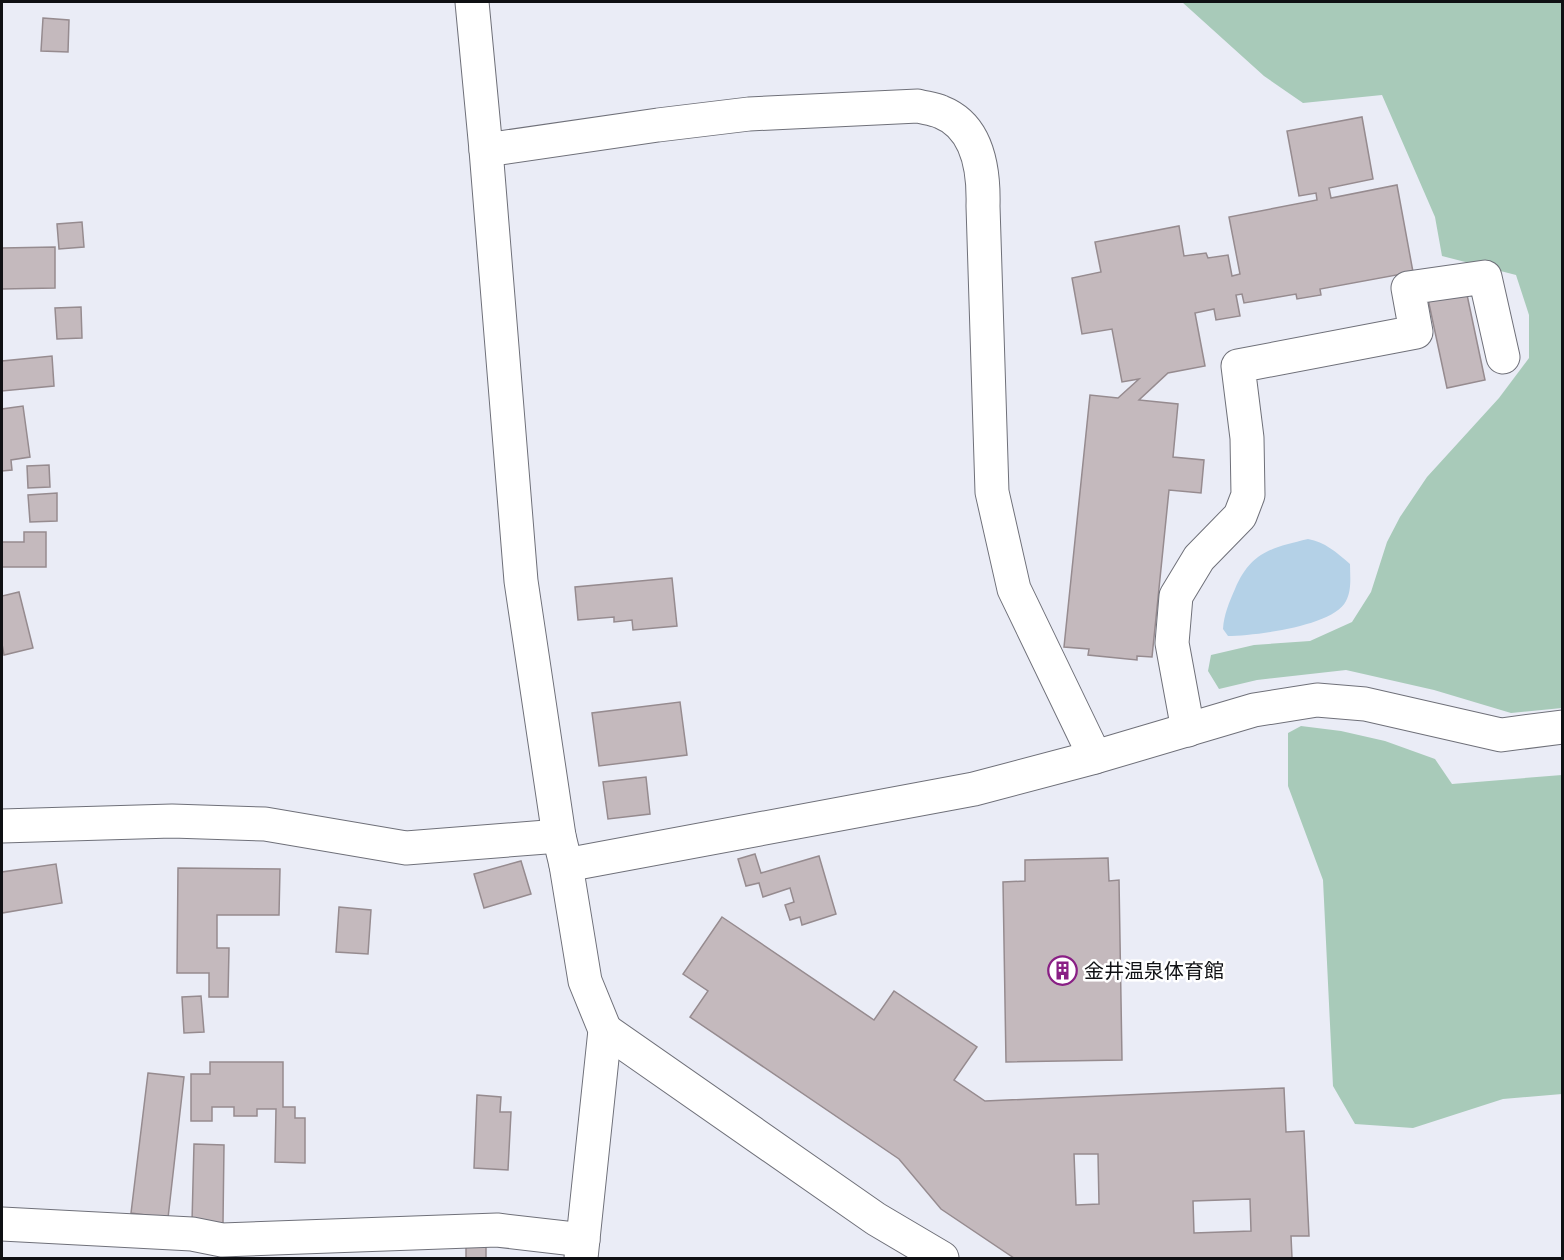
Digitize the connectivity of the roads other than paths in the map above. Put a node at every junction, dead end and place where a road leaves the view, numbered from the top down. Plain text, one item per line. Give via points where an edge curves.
1 (472, 2) edge
2 (486, 150) junction
3 (1503, 357) dead end
4 (1563, 728) edge
5 (1188, 730) junction
6 (1095, 757) junction
7 (2, 826) edge
8 (563, 851) junction
9 (605, 1030) junction
10 (2, 1224) edge
11 (582, 1249) edge
12 (942, 1258) edge

1 - 2 street
2 - 6 street via 749,114 906,106 942,112 964,128 977,151 984,179 992,492 1014,589
2 - 8 street via 521,581
3 - 5 street via 1485,277 1408,288 1416,332 1238,366 1247,438 1248,495 1240,516 1199,558 1176,596 1172,643
4 - 5 street via 1501,735 1365,704 1317,700 1254,710
5 - 6 street
6 - 8 street via 974,789
7 - 8 street via 172,821 265,824 406,848
8 - 9 street via 585,981
9 - 11 street
9 - 12 street via 876,1219
10 - 11 street via 192,1234 222,1240 497,1230

